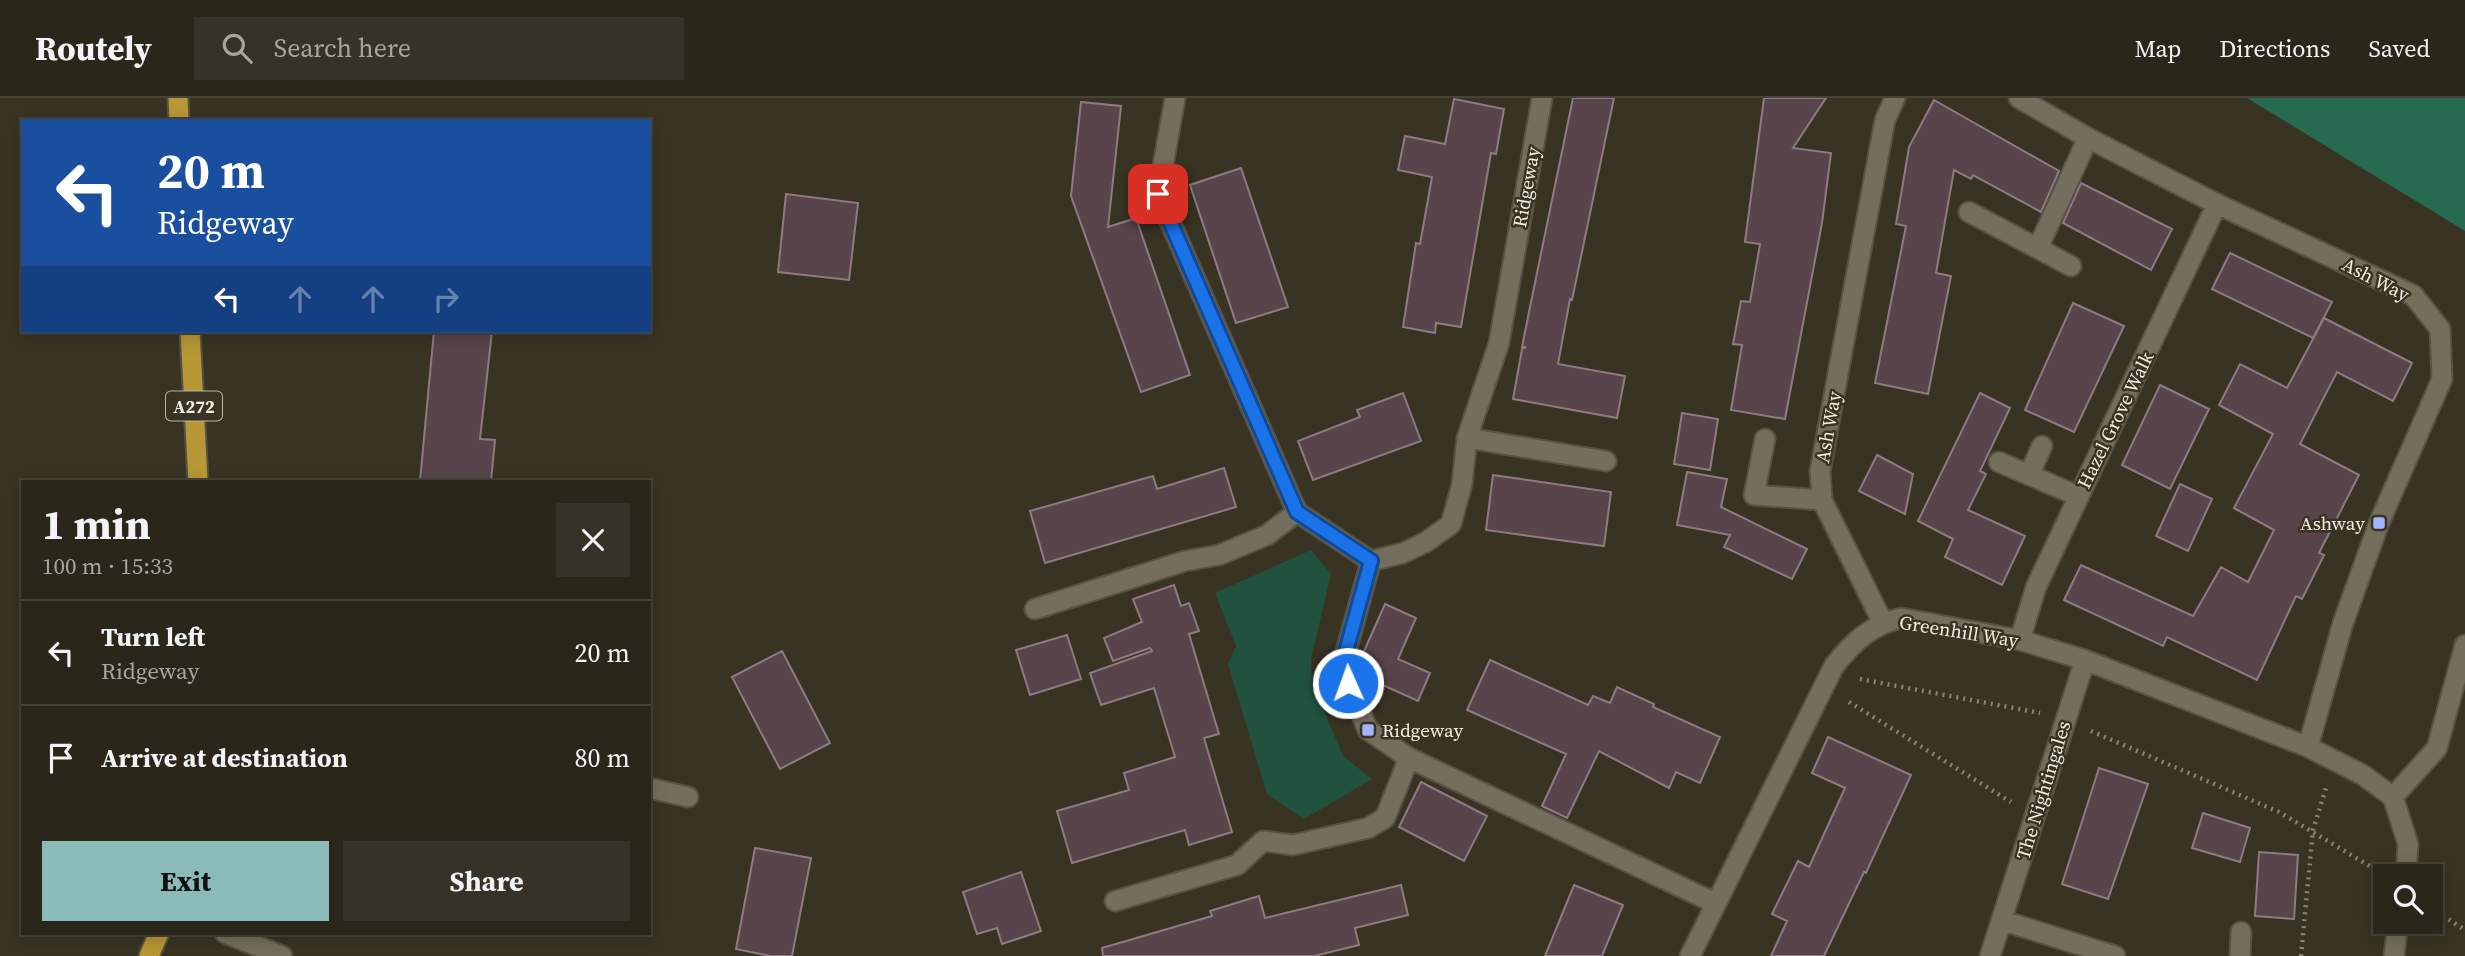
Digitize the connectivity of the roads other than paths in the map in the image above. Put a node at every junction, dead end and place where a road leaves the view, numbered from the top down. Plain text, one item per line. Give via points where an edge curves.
1 (178, 98) edge
2 (1175, 98) edge
3 (1542, 98) edge
4 (1895, 98) edge
5 (2019, 98) edge
6 (179, 119) edge
7 (2088, 138) junction
8 (2217, 204) junction
9 (1969, 212) dead end
10 (2038, 248) junction
11 (2071, 266) dead end
12 (190, 333) edge
13 (1467, 438) junction
14 (1765, 439) dead end
15 (2042, 446) dead end
16 (1606, 461) dead end
17 (1999, 462) dead end
18 (2029, 475) junction
19 (198, 480) edge
20 (2078, 496) junction
21 (1822, 500) junction
22 (1297, 512) junction
23 (1371, 561) junction
24 (1035, 609) dead end
25 (1883, 622) junction
26 (2021, 639) junction
27 (2465, 645) edge
28 (2085, 660) junction
29 (2308, 747) junction
30 (1409, 758) junction
31 (651, 793) edge
32 (688, 797) dead end
33 (2393, 797) junction
34 (2407, 864) edge
35 (1115, 901) dead end
36 (1715, 903) junction
37 (2004, 920) junction
38 (2241, 932) dead end
39 (2396, 934) edge
40 (158, 935) edge
41 (230, 935) edge
42 (149, 956) edge
43 (282, 956) edge
44 (1690, 956) edge
45 (1990, 956) edge
46 (2115, 956) edge
47 (2240, 956) edge
48 (2393, 956) edge

1 - 6 highway
2 - 22 street via 1158,194
3 - 13 street, Ridgeway via 1499,343
4 - 21 street, Ash Way via 1885,120 1832,404 1820,471
5 - 7 street, Ash Way
7 - 8 street, Ash Way
7 - 10 street
8 - 20 street, Hazel Grove Walk
8 - 29 street, Ash Way via 2413,295 2440,330 2442,379 2375,535 2343,623
9 - 10 street
10 - 11 street
12 - 19 highway, A272
13 - 16 street
13 - 23 street, Ridgeway via 1451,524 1403,553
14 - 21 street via 1754,495
15 - 18 street
17 - 18 street
18 - 20 street
20 - 26 street, Hazel Grove Walk via 2036,587
21 - 25 street, Ash Way
22 - 23 street
22 - 24 street via 1267,535 1219,555 1185,561
23 - 30 street via 1343,662 1368,730
25 - 26 street, Greenhill Way via 1901,618
25 - 36 street, Greenhill Way via 1854,641 1834,666
26 - 28 street, Greenhill Way
27 - 33 street via 2437,748
28 - 29 street, Greenhill Way
28 - 37 street, The Nightingales
29 - 33 street, Greenhill Way
30 - 35 street via 1385,818 1368,828 1293,845 1263,841 1237,865
30 - 36 street
31 - 32 street
33 - 34 street via 2408,844
36 - 44 street, Greenhill Way
37 - 45 street, The Nightingales
37 - 46 street
38 - 47 street
39 - 48 street
40 - 42 highway
41 - 43 street

